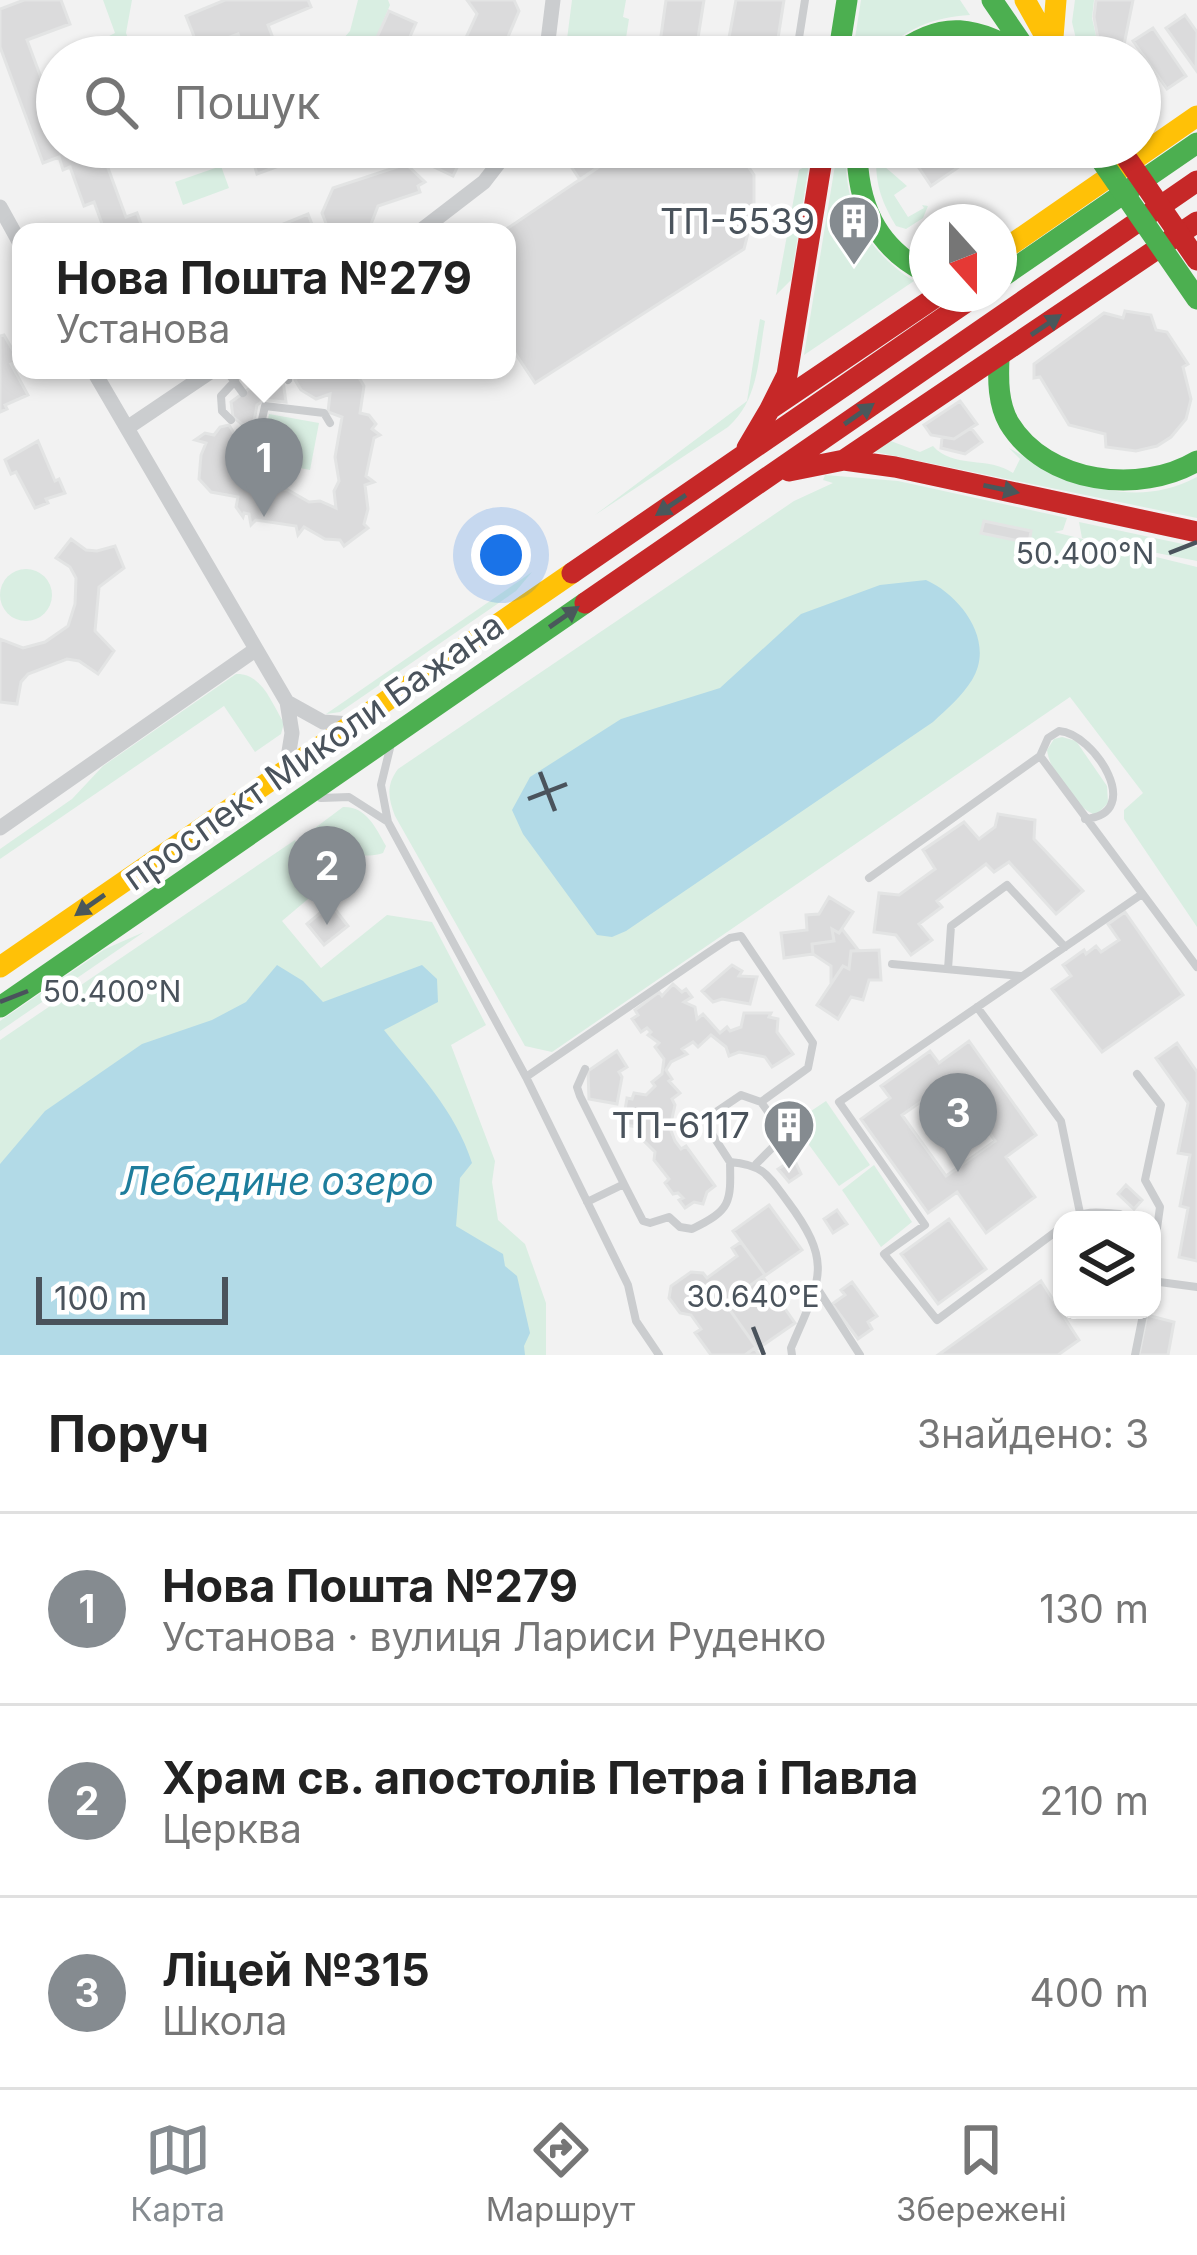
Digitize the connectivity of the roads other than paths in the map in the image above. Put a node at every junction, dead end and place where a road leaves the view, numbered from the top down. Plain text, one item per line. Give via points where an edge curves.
1 (553, 0) edge
2 (805, 0) edge
3 (847, 0) edge
4 (992, 0) edge
5 (1025, 0) edge
6 (1056, 0) edge
7 (549, 36) edge
8 (799, 36) edge
9 (841, 36) edge
10 (930, 36) edge
11 (992, 36) edge
12 (1025, 36) edge
13 (1036, 36) edge
14 (1047, 36) edge
15 (1197, 116) edge
16 (1161, 141) edge
17 (1197, 143) edge
18 (495, 168) edge
19 (821, 168) edge
20 (855, 168) edge
21 (1107, 168) edge
22 (1122, 168) edge
23 (1133, 168) edge
24 (1161, 168) edge
25 (1161, 168) edge
26 (1197, 181) edge
27 (1197, 222) edge
28 (431, 223) edge
29 (1017, 241) edge
30 (1197, 260) edge
31 (909, 265) edge
32 (1017, 267) edge
33 (1197, 299) edge
34 (913, 312) edge
35 (952, 312) edge
36 (999, 358) junction
37 (98, 379) edge
38 (200, 379) edge
39 (235, 381) joint
40 (243, 393) dead end
41 (770, 409) junction
42 (231, 420) dead end
43 (330, 423) dead end
44 (127, 428) junction
45 (742, 457) junction
46 (844, 460) junction
47 (1197, 461) edge
48 (257, 471) dead end
49 (762, 480) junction
50 (1197, 532) edge
51 (255, 650) junction
52 (287, 702) junction
53 (353, 724) junction
54 (400, 730) junction
55 (1040, 756) junction
56 (286, 770) junction
57 (296, 804) junction
58 (1085, 819) junction
59 (388, 822) junction
60 (0, 828) edge
61 (869, 878) dead end
62 (1142, 894) junction
63 (1065, 946) junction
64 (892, 964) dead end
65 (0, 967) edge
66 (1197, 967) edge
67 (948, 969) junction
68 (1021, 976) junction
69 (0, 1006) edge
70 (977, 1007) junction
71 (585, 1070) dead end
72 (1137, 1074) dead end
73 (526, 1078) junction
74 (761, 1102) junction
75 (730, 1162) junction
76 (756, 1164) junction
77 (624, 1184) junction
78 (587, 1202) junction
79 (1080, 1211) edge
80 (1159, 1211) edge
81 (1053, 1233) edge
82 (1161, 1282) edge
83 (817, 1286) junction
84 (1197, 1287) edge
85 (1142, 1319) edge
86 (659, 1355) edge
87 (792, 1355) edge
88 (860, 1355) edge
89 (1135, 1355) edge

1 - 7 street
2 - 8 lane
3 - 9 main road
4 - 12 main road
5 - 13 main road
6 - 14 main road
10 - 11 main road via 952,28
15 - 16 main road
17 - 24 main road
18 - 28 street
19 - 41 main road via 787,375
20 - 31 main road via 870,222
21 - 33 main road, bridge
22 - 29 main road
23 - 30 main road, bridge
25 - 32 main road
49 -> 26 main road, проспект Миколи Бажана
36 -> 27 main road
34 - 41 main road
35 - 45 main road, проспект Миколи Бажана
36 - 46 main road
36 - 47 main road via 1002,405 1038,453 1126,482 1163,478
37 - 44 street
38 - 44 street
39 - 40 lane
39 - 42 lane via 221,396
41 - 45 main road
43 - 48 lane via 324,413 265,406
44 - 51 street
45 -> 53 main road, проспект Миколи Бажана
46 - 49 main road
46 -> 50 main road
54 -> 49 main road, проспект Миколи Бажана
51 - 52 street
51 - 60 street
52 - 53 street via 323,722
52 - 56 street
53 - 56 main road, проспект Миколи Бажана
54 - 57 main road, проспект Миколи Бажана
54 - 59 lane via 382,773
55 - 58 lane
55 - 58 lane via 1059,730 1081,737 1115,787 1109,811
55 - 61 lane
56 -> 65 main road, проспект Миколи Бажана
57 - 59 lane via 349,797
57 - 69 main road, проспект Миколи Бажана
58 - 62 lane
59 - 73 lane
62 - 63 lane
62 - 66 lane
63 - 67 lane via 1007,885 951,926
63 - 68 lane
64 - 67 lane
67 - 68 lane
68 - 70 lane
70 - 79 lane via 1060,1121
70 - 81 lane via 839,1102 925,1226 884,1254 937,1320
71 - 77 lane via 580,1096
72 - 80 lane via 1161,1105 1145,1180
73 - 74 lane via 740,936 813,1043 808,1069
73 - 78 lane
74 - 75 lane via 741,1095 710,1116
74 - 76 lane via 779,1127 778,1142
75 - 76 lane
75 - 77 lane via 731,1200 692,1229 669,1217 643,1221
76 - 83 lane via 813,1236
77 - 78 lane
78 - 86 lane via 628,1285 636,1322
82 - 84 lane
83 - 87 lane
83 - 88 lane
85 - 89 lane

